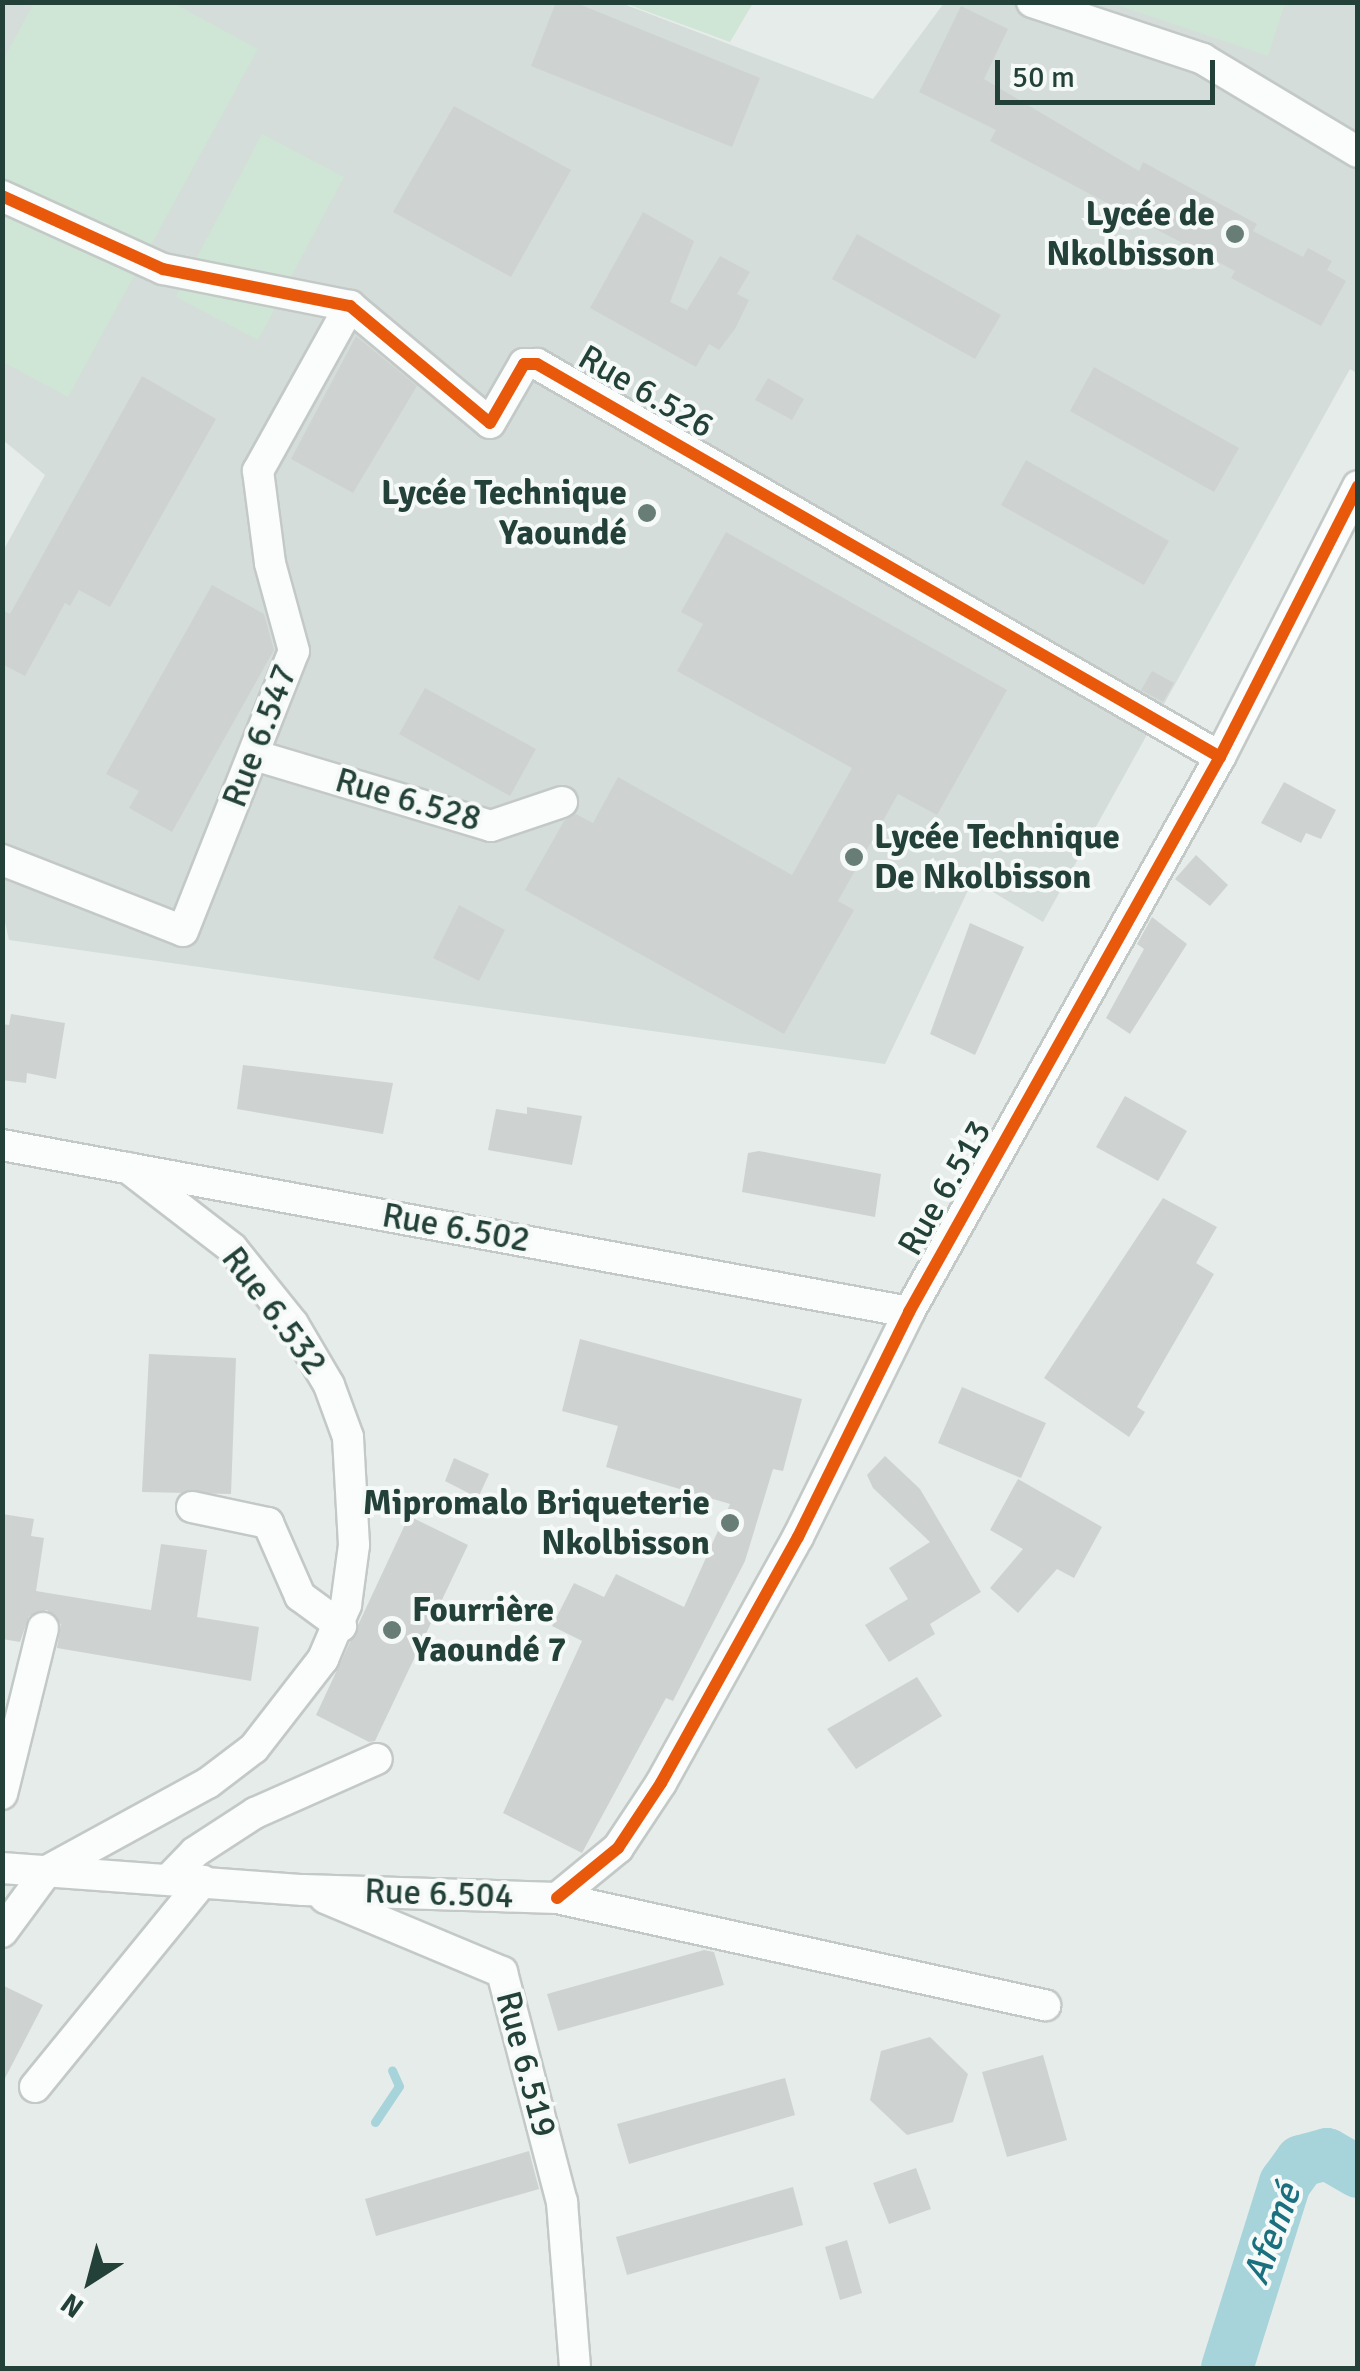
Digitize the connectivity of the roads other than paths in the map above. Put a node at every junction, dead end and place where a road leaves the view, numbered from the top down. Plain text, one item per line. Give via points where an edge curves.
1 (1032, 2) edge
2 (1358, 152) edge
3 (2, 196) edge
4 (350, 306) junction
5 (1358, 486) edge
6 (254, 755) junction
7 (1220, 757) junction
8 (562, 802) dead end
9 (2, 860) edge
10 (2, 1145) edge
11 (128, 1168) junction
12 (910, 1312) junction
13 (192, 1507) dead end
14 (341, 1626) junction
15 (43, 1628) dead end
16 (377, 1758) dead end
17 (2, 1794) edge
18 (2, 1868) edge
19 (47, 1871) junction
20 (169, 1879) junction
21 (203, 1881) junction
22 (303, 1890) junction
23 (556, 1898) junction
24 (2, 1932) edge
25 (1045, 2005) dead end
26 (36, 2087) dead end
27 (574, 2368) edge

1 - 2 street via 1203,59
3 - 4 street, Rue 6.526 via 162,270
4 - 6 street, Rue 6.547 via 258,471 270,563 294,651
4 - 7 street, Rue 6.526 via 490,423 524,364 537,364
5 - 7 street, Rue 6.513
6 - 8 street, Rue 6.528 via 491,826
6 - 9 street, Rue 6.547 via 183,931
7 - 12 street, Rue 6.513
10 - 11 street, Rue 6.502
11 - 12 street, Rue 6.502
11 - 14 street, Rue 6.532 via 232,1248 293,1324 329,1385 348,1437 354,1545
12 - 23 street, Rue 6.513 via 798,1537 660,1783 618,1848
13 - 14 street via 268,1523 300,1596
14 - 19 street, Rue 6.532 via 292,1706 254,1748 208,1784
15 - 17 street
16 - 20 street via 256,1813 195,1852
18 - 19 street, Rue 6.504
19 - 20 street, Rue 6.504
19 - 24 street, Rue 6.532
20 - 21 street, Rue 6.504
21 - 22 street, Rue 6.504
21 - 26 street
22 - 23 street, Rue 6.504
22 - 27 street, Rue 6.519 via 502,1972 562,2202
23 - 25 street, Rue 6.504

